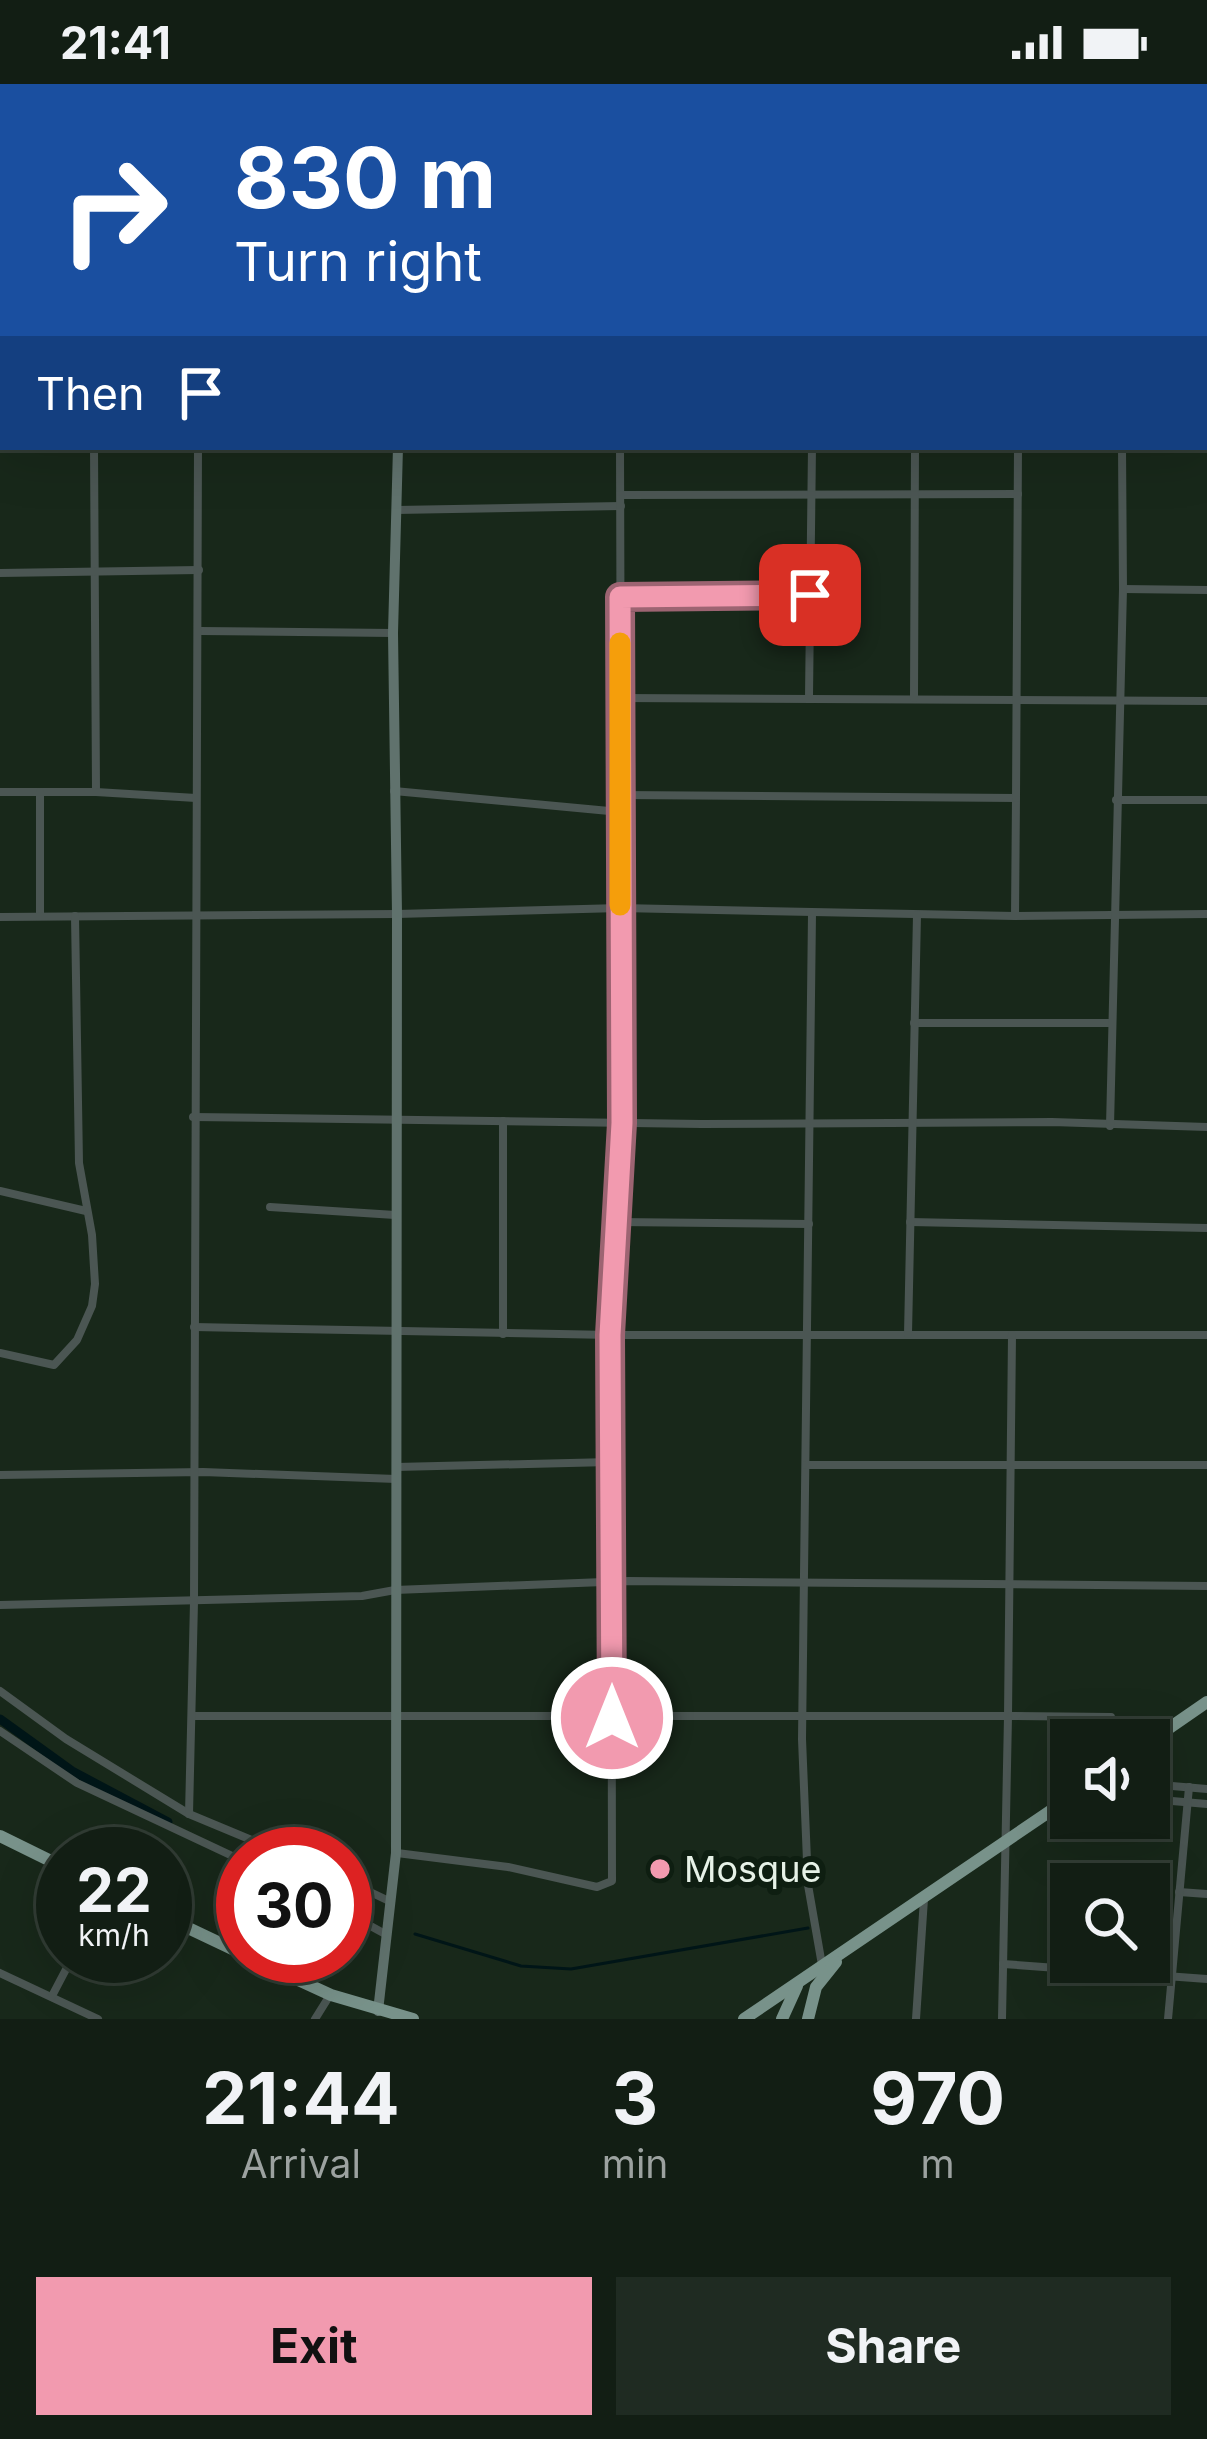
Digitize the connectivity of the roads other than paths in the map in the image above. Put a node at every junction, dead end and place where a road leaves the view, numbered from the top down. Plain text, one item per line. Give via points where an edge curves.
1 (94, 450) edge
2 (198, 450) edge
3 (398, 450) edge
4 (620, 450) edge
5 (812, 450) edge
6 (914, 450) edge
7 (1018, 450) edge
8 (1122, 450) edge
9 (915, 494) junction
10 (1018, 494) junction
11 (621, 495) junction
12 (812, 495) junction
13 (621, 506) junction
14 (396, 510) junction
15 (199, 570) junction
16 (96, 571) junction
17 (0, 573) edge
18 (1123, 589) junction
19 (1207, 590) edge
20 (810, 595) junction
21 (620, 597) junction
22 (200, 631) junction
23 (393, 633) junction
24 (620, 698) junction
25 (809, 698) junction
26 (914, 698) junction
27 (1120, 698) junction
28 (1017, 700) junction
29 (1207, 701) edge
30 (393, 791) junction
31 (0, 792) edge
32 (40, 792) junction
33 (96, 792) junction
34 (620, 795) junction
35 (196, 798) junction
36 (1016, 798) junction
37 (1116, 800) junction
38 (1207, 800) edge
39 (620, 812) junction
40 (620, 908) junction
41 (1114, 913) junction
42 (397, 914) junction
43 (812, 914) junction
44 (1207, 914) edge
45 (917, 915) junction
46 (40, 916) junction
47 (75, 916) junction
48 (195, 916) junction
49 (1015, 916) junction
50 (0, 917) edge
51 (1112, 1022) junction
52 (914, 1023) junction
53 (194, 1118) junction
54 (394, 1120) junction
55 (503, 1121) junction
56 (622, 1123) junction
57 (810, 1123) junction
58 (911, 1123) junction
59 (1110, 1126) junction
60 (1207, 1127) edge
61 (0, 1191) edge
62 (270, 1208) dead end
63 (86, 1211) junction
64 (395, 1215) junction
65 (617, 1222) junction
66 (910, 1222) junction
67 (809, 1224) junction
68 (1207, 1228) edge
69 (194, 1327) junction
70 (397, 1332) junction
71 (503, 1334) junction
72 (809, 1334) junction
73 (908, 1334) junction
74 (1012, 1334) junction
75 (610, 1335) junction
76 (1207, 1335) edge
77 (0, 1353) edge
78 (610, 1462) junction
79 (806, 1465) junction
80 (1207, 1465) edge
81 (1010, 1466) junction
82 (194, 1472) junction
83 (396, 1473) junction
84 (0, 1475) edge
85 (613, 1582) junction
86 (805, 1582) junction
87 (1009, 1584) junction
88 (1207, 1586) edge
89 (395, 1590) junction
90 (194, 1602) junction
91 (0, 1605) edge
92 (0, 1690) edge
93 (1207, 1702) edge
94 (394, 1715) junction
95 (192, 1716) junction
96 (1008, 1716) junction
97 (612, 1718) junction
98 (802, 1718) junction
99 (1111, 1718) dead end
100 (1170, 1728) edge
101 (0, 1731) edge
102 (1170, 1786) edge
103 (1189, 1787) junction
104 (1207, 1789) edge
105 (1170, 1801) edge
106 (1187, 1802) junction
107 (1207, 1804) edge
108 (1050, 1812) edge
109 (189, 1814) junction
110 (220, 1827) edge
111 (0, 1836) edge
112 (1003, 1845) junction
113 (216, 1848) edge
114 (395, 1853) junction
115 (36, 1854) edge
116 (1180, 1892) junction
117 (372, 1893) edge
118 (1207, 1894) edge
119 (924, 1899) junction
120 (389, 1901) junction
121 (372, 1927) edge
122 (387, 1935) junction
123 (847, 1949) junction
124 (1003, 1964) junction
125 (822, 1965) junction
126 (0, 1973) edge
127 (806, 1976) junction
128 (1172, 1976) junction
129 (1207, 1979) edge
130 (59, 1983) edge
131 (305, 1983) edge
132 (331, 1995) junction
133 (52, 1996) junction
134 (378, 2012) junction
135 (809, 2018) edge
136 (98, 2019) edge
137 (315, 2019) edge
138 (413, 2019) edge
139 (744, 2019) edge
140 (782, 2019) edge
141 (916, 2019) edge
142 (1002, 2019) edge
143 (1168, 2019) edge

1 - 16 street
2 - 15 street
3 - 14 main road
4 - 11 street
5 - 12 street
6 - 9 street
7 - 10 street
8 - 18 street
9 - 10 street
9 - 12 street
9 - 26 street
10 - 28 street
11 - 12 street
11 - 13 street
12 - 20 street
13 - 14 street
13 - 21 street
14 - 23 main road
15 - 16 street
15 - 22 street
16 - 17 street
16 - 33 street
18 - 19 street
18 - 27 street
20 - 21 street
20 - 25 street
21 - 24 street
22 - 23 street
22 - 35 street
23 - 30 main road
24 - 25 street
24 - 34 street
25 - 26 street
26 - 28 street
27 - 28 street
27 - 29 street
27 - 37 street
28 - 36 street
30 - 39 street
30 - 42 main road
31 - 32 street
32 - 33 street
32 - 46 street
33 - 35 street
34 - 36 street
34 - 39 street
35 - 48 street
36 - 49 street
37 - 38 street
37 - 41 street
39 - 40 street
40 - 42 street
40 - 43 street
40 - 56 street
41 - 44 street
41 - 49 street
41 - 51 street
42 - 48 street
42 - 54 main road
43 - 45 street
43 - 57 street
45 - 49 street
45 - 52 street
46 - 47 street
46 - 50 street
47 - 48 street
47 - 63 street
48 - 53 street
51 - 52 street
51 - 59 street
52 - 58 street
53 - 54 street
53 - 69 street
54 - 55 street
54 - 64 main road
55 - 56 street
55 - 71 street
56 - 57 street
56 - 65 street
57 - 58 street
57 - 67 street
58 - 59 street
58 - 66 street
59 - 60 street
61 - 63 street
62 - 64 street
63 - 77 street via 94,1284 77,1340 54,1365
64 - 70 main road
65 - 67 street
65 - 75 street
66 - 68 street
66 - 73 street
67 - 72 street
69 - 70 street
69 - 82 street
70 - 71 street
70 - 83 main road
71 - 75 street
72 - 73 street
72 - 75 street
72 - 79 street
73 - 74 street
74 - 76 street
74 - 81 street
75 - 78 street
78 - 83 street
78 - 85 street
79 - 81 street
79 - 86 street
80 - 81 street
81 - 87 street
82 - 83 street
82 - 84 street
82 - 90 street
83 - 89 main road
85 - 86 street
85 - 89 street
85 - 97 street
86 - 87 street
86 - 98 street
87 - 88 street
87 - 96 street
89 - 90 street
89 - 94 main road
90 - 91 street
90 - 95 street
92 - 109 street
93 - 100 highway
94 - 95 street
94 - 97 street
94 - 114 main road
95 - 109 street
96 - 98 street
96 - 99 street
96 - 112 street
97 - 98 street
97 - 114 street via 606,1886
98 - 125 street via 808,1885
101 - 113 street via 77,1783
102 - 103 street
103 - 104 street
103 - 106 street
105 - 106 street
106 - 107 street
106 - 116 street
108 - 112 highway
109 - 110 street
111 - 115 highway
112 - 119 highway
112 - 124 street
114 - 120 main road
116 - 118 street
116 - 128 street
117 - 120 street
119 - 123 highway
119 - 141 street
120 - 122 main road
121 - 122 street
122 - 134 main road
123 - 125 highway
123 - 135 highway via 816,1988
124 - 128 street
124 - 142 street
125 - 127 highway
126 - 133 street
127 - 139 highway
127 - 140 highway
128 - 129 street
128 - 143 street
130 - 133 street
131 - 132 highway
132 - 134 highway
132 - 137 street
133 - 136 street
134 - 138 highway

